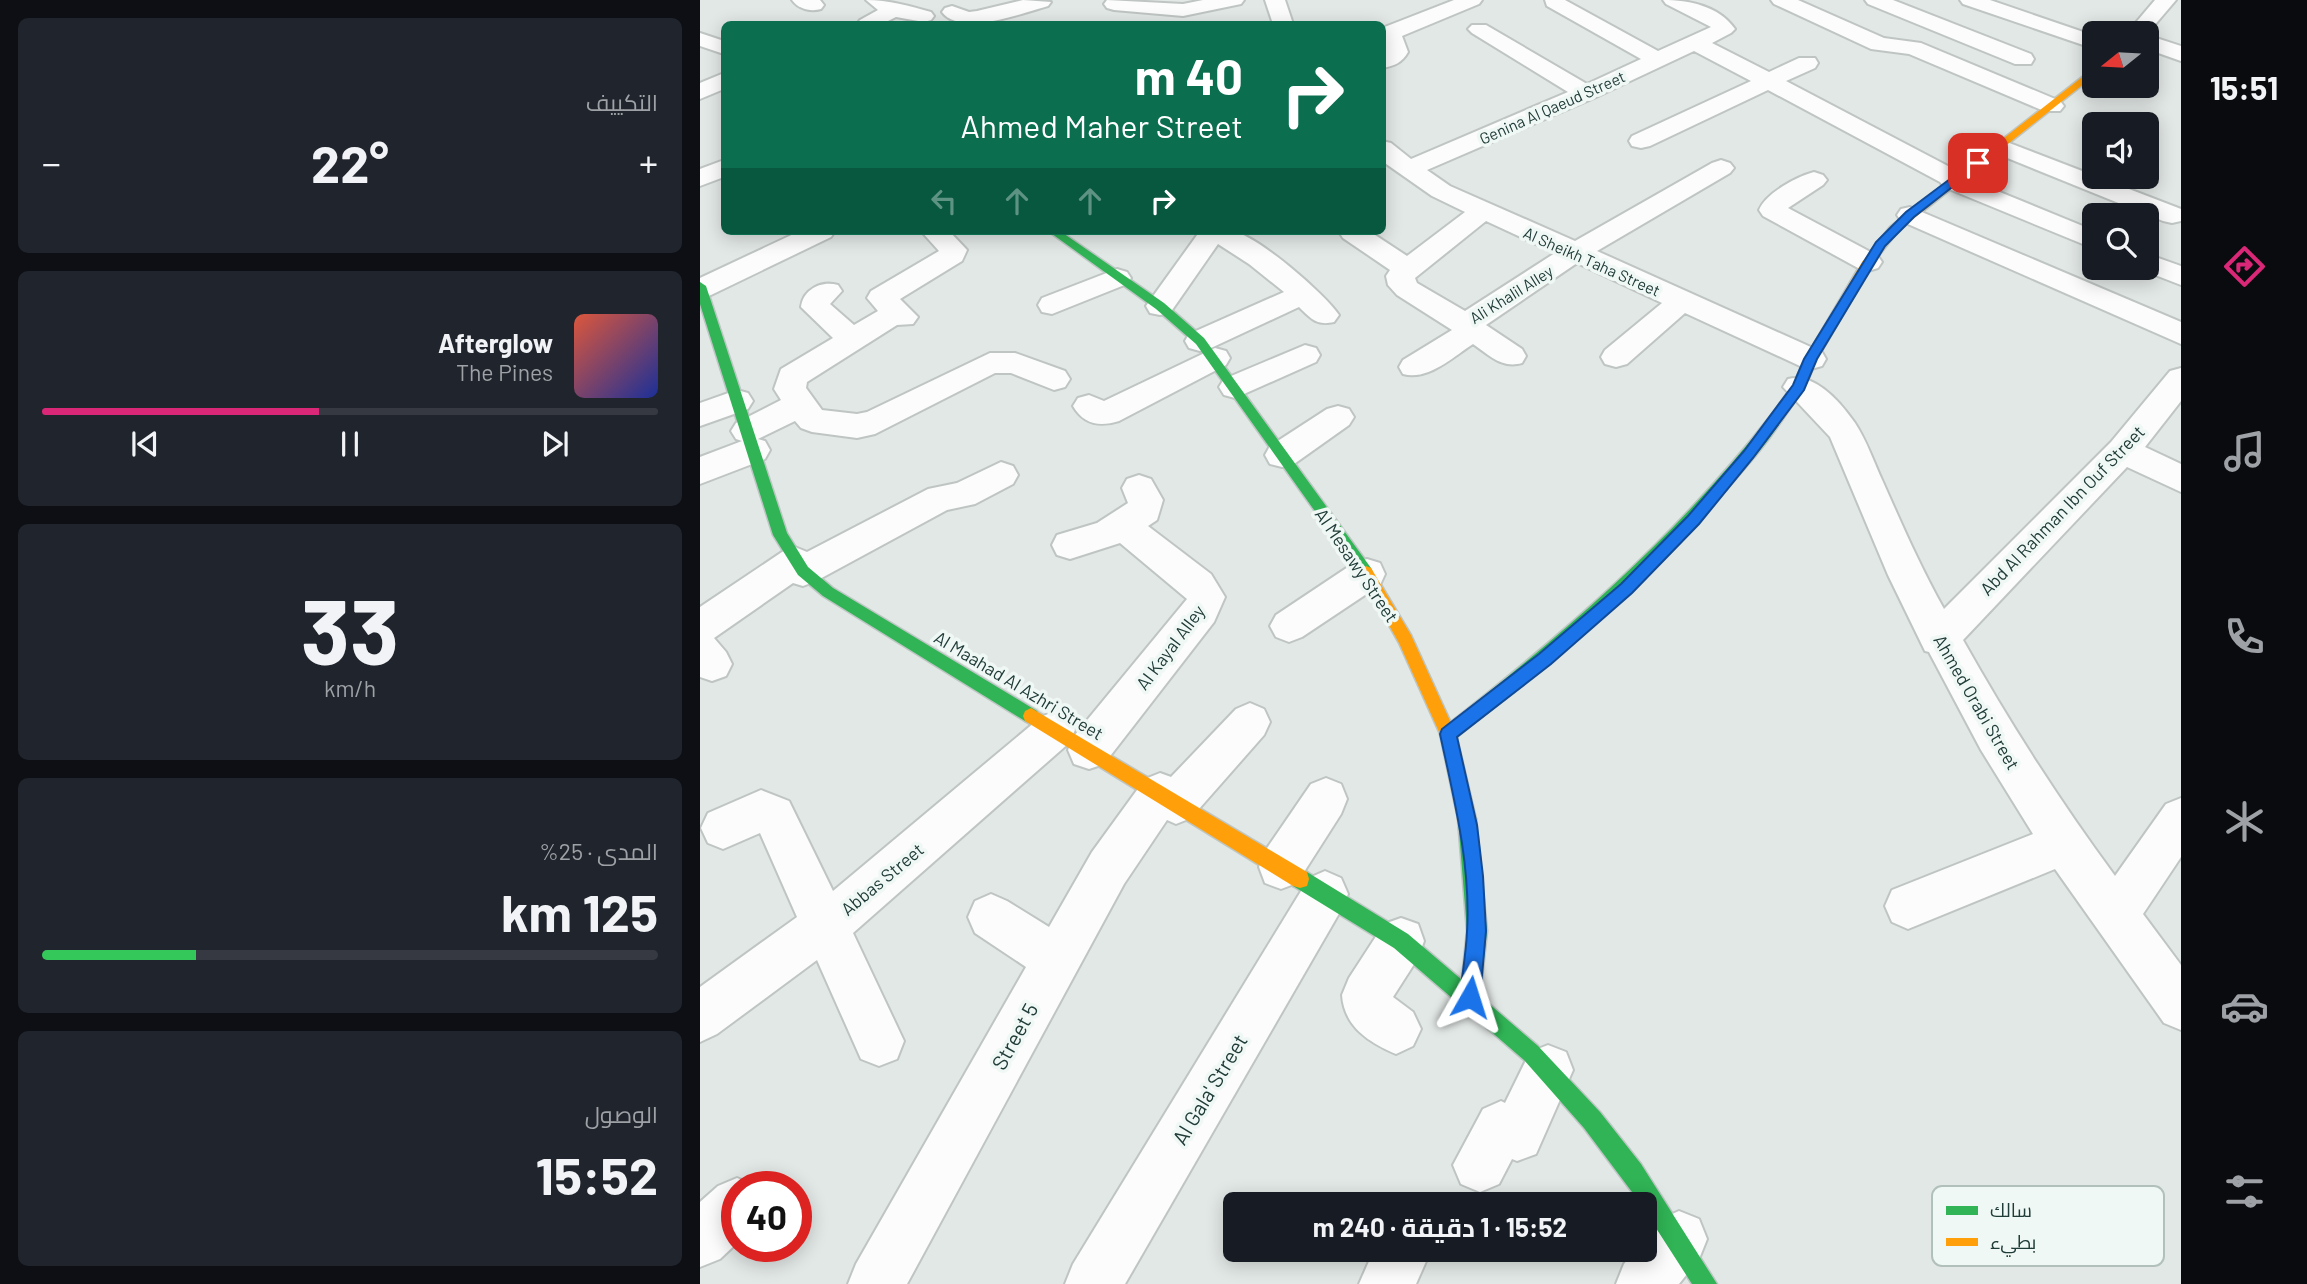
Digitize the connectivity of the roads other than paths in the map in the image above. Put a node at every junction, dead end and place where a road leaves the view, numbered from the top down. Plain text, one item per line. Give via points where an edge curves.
1 (1234, 0) edge
2 (1275, 0) edge
3 (1402, 0) edge
4 (1472, 0) edge
5 (1674, 0) edge
6 (1781, 0) edge
7 (1875, 0) edge
8 (1970, 0) edge
9 (2166, 0) edge
10 (1554, 2) dead end
11 (1114, 4) dead end
12 (884, 5) edge
13 (1025, 5) edge
14 (1944, 6) dead end
15 (952, 12) dead end
16 (924, 16) dead end
17 (1923, 19) junction
18 (1420, 20) junction
19 (870, 21) edge
20 (1282, 21) edge
21 (2148, 21) edge
22 (1479, 29) dead end
23 (700, 39) edge
24 (2082, 39) edge
25 (1696, 43) junction
26 (721, 46) edge
27 (2160, 46) edge
28 (2181, 54) edge
29 (2023, 59) dead end
30 (1386, 60) edge
31 (1658, 60) junction
32 (1807, 63) dead end
33 (1768, 81) junction
34 (2082, 81) edge
35 (721, 82) edge
36 (700, 92) edge
37 (1586, 93) junction
38 (2052, 106) junction
39 (1641, 141) dead end
40 (1999, 146) junction
41 (1386, 151) edge
42 (1721, 168) dead end
43 (721, 169) edge
44 (1408, 169) junction
45 (700, 178) edge
46 (1814, 180) dead end
47 (1954, 181) junction
48 (1482, 211) junction
49 (1910, 215) junction
50 (2172, 215) dead end
51 (814, 235) edge
52 (938, 235) edge
53 (1058, 235) edge
54 (1210, 235) edge
55 (1220, 235) edge
56 (1356, 235) edge
57 (2082, 235) edge
58 (1574, 253) junction
59 (1868, 261) junction
60 (2159, 267) edge
61 (1407, 269) junction
62 (2181, 276) edge
63 (1117, 278) junction
64 (701, 288) edge
65 (828, 291) dead end
66 (1682, 301) junction
67 (1052, 305) dead end
68 (1160, 306) junction
69 (1468, 327) junction
70 (2181, 334) edge
71 (852, 340) junction
72 (1207, 349) junction
73 (1305, 355) dead end
74 (1511, 356) dead end
75 (1616, 357) dead end
76 (1414, 367) dead end
77 (1805, 373) junction
78 (1054, 379) dead end
79 (2181, 379) edge
80 (1235, 387) junction
81 (801, 404) junction
82 (1089, 406) dead end
83 (700, 415) edge
84 (1338, 417) dead end
85 (746, 427) junction
86 (2123, 451) junction
87 (1282, 456) junction
88 (700, 471) edge
89 (1001, 475) dead end
90 (2181, 479) edge
91 (1139, 488) dead end
92 (1122, 525) junction
93 (1070, 545) dead end
94 (799, 566) junction
95 (1367, 575) junction
96 (1289, 626) dead end
97 (700, 627) edge
98 (1939, 639) junction
99 (1250, 722) dead end
100 (1448, 734) junction
101 (1072, 740) junction
102 (1168, 798) junction
103 (1326, 799) dead end
104 (2181, 819) edge
105 (723, 828) dead end
106 (2064, 844) junction
107 (1281, 867) junction
108 (1325, 894) junction
109 (1908, 906) dead end
110 (2114, 916) junction
111 (991, 917) dead end
112 (825, 926) junction
113 (1401, 941) junction
114 (1056, 959) junction
115 (1470, 997) junction
116 (2181, 1006) edge
117 (700, 1017) edge
118 (1396, 1029) dead end
119 (879, 1041) dead end
120 (1548, 1070) junction
121 (1480, 1165) dead end
122 (721, 1220) edge
123 (700, 1239) edge
124 (1692, 1261) edge
125 (1397, 1262) edge
126 (876, 1284) edge
127 (1093, 1284) edge
128 (1387, 1284) edge
129 (1644, 1284) edge

1 - 11 street via 1183,10
2 - 20 street
3 - 18 street
4 - 18 street
5 - 25 street, Genina Al Qaeud Street via 1724,29
6 - 38 street via 1879,44 1913,48
7 - 17 street
8 - 24 street
9 - 21 street
10 - 31 street
12 - 16 street
12 - 19 street
13 - 15 street via 977,18
14 - 17 street
17 - 29 street
18 - 30 street via 1390,33 1397,52
22 - 37 street
23 - 26 street
25 - 31 street, Genina Al Qaeud Street
25 - 33 street
27 - 28 street
31 - 37 street, Genina Al Qaeud Street
32 - 33 street
33 - 39 street
33 - 47 street
34 - 38 street
35 - 36 street
37 - 44 street, Genina Al Qaeud Street
38 - 40 street
40 - 47 street
40 - 50 street
41 - 44 street, Al Sheikh Taha Street
42 - 58 street, Ali Khalil Alley
43 - 45 street
44 - 48 street, Al Sheikh Taha Street
46 - 59 street via 1772,210
47 - 49 street
47 - 57 street
48 - 58 street, Al Sheikh Taha Street
48 - 61 street
49 - 59 street
49 - 70 street
51 - 64 street
52 - 71 street via 953,250 952,255 882,295 905,319
53 - 63 street, Al Mesawy Street
54 - 68 street
55 - 72 street via 1263,259 1314,304
56 - 61 street
58 - 66 street, Al Sheikh Taha Street
58 - 69 street, Ali Khalil Alley
59 - 77 street
60 - 62 street
61 - 69 street, Ali Khalil Alley via 1400,276 1402,285
63 - 67 street
63 - 68 street, Al Mesawy Street
64 - 85 street, Al Maahad Al Azhri Street
65 - 71 street via 815,307
66 - 75 street
66 - 77 street, Al Sheikh Taha Street
68 - 72 street, Al Mesawy Street
69 - 74 street
69 - 76 street
71 - 81 street via 792,377 790,389
72 - 80 street, Al Mesawy Street
72 - 82 street via 1108,414
73 - 80 street
77 - 98 street, Ahmed Orabi Street via 1844,432
77 - 100 street via 1749,455 1626,588 1545,659
78 - 81 street via 1015,363 990,363 886,418 863,425 816,422
79 - 86 street, Abd Al Rahman Ibn Ouf Street
80 - 87 street, Al Mesawy Street
81 - 85 street
83 - 85 street
84 - 87 street
85 - 88 street
85 - 94 street, Al Maahad Al Azhri Street via 780,535
86 - 90 street
86 - 98 street, Abd Al Rahman Ibn Ouf Street
87 - 95 street, Al Mesawy Street
89 - 94 street via 963,495 940,498
91 - 92 street via 1146,500 1145,510
92 - 93 street
92 - 101 street, Al Kayal Alley via 1198,585 1206,597 1201,611
94 - 97 street
94 - 101 street, Al Maahad Al Azhri Street via 828,592
95 - 96 street
95 - 100 street, Al Mesawy Street via 1405,640
98 - 106 street, Ahmed Orabi Street
99 - 102 street, Street 5
100 - 115 street, Al Mesawy Street via 1474,876 1477,931
101 - 102 street, Al Maahad Al Azhri Street
101 - 112 street, Abbas Street
102 - 107 street, Al Maahad Al Azhri Street
102 - 114 street, Street 5 via 1108,868
103 - 107 street
104 - 110 street
105 - 112 street via 761,811 774,816
106 - 109 street
106 - 110 street, Ahmed Orabi Street
107 - 108 street, Al Maahad Al Azhri Street
108 - 113 street, Al Maahad Al Azhri Street
108 - 127 street, Al Gala' Street
110 - 116 street, Ahmed Orabi Street
111 - 114 street
112 - 117 street, Abbas Street
112 - 119 street
113 - 115 street, Al Maahad Al Azhri Street
113 - 118 street via 1366,995 1371,1010
114 - 126 street, Street 5
115 - 120 street, Al Maahad Al Azhri Street
120 - 121 street via 1517,1135 1501,1127
120 - 124 street, Al Maahad Al Azhri Street via 1614,1146
122 - 123 street
124 - 129 street
125 - 128 street

